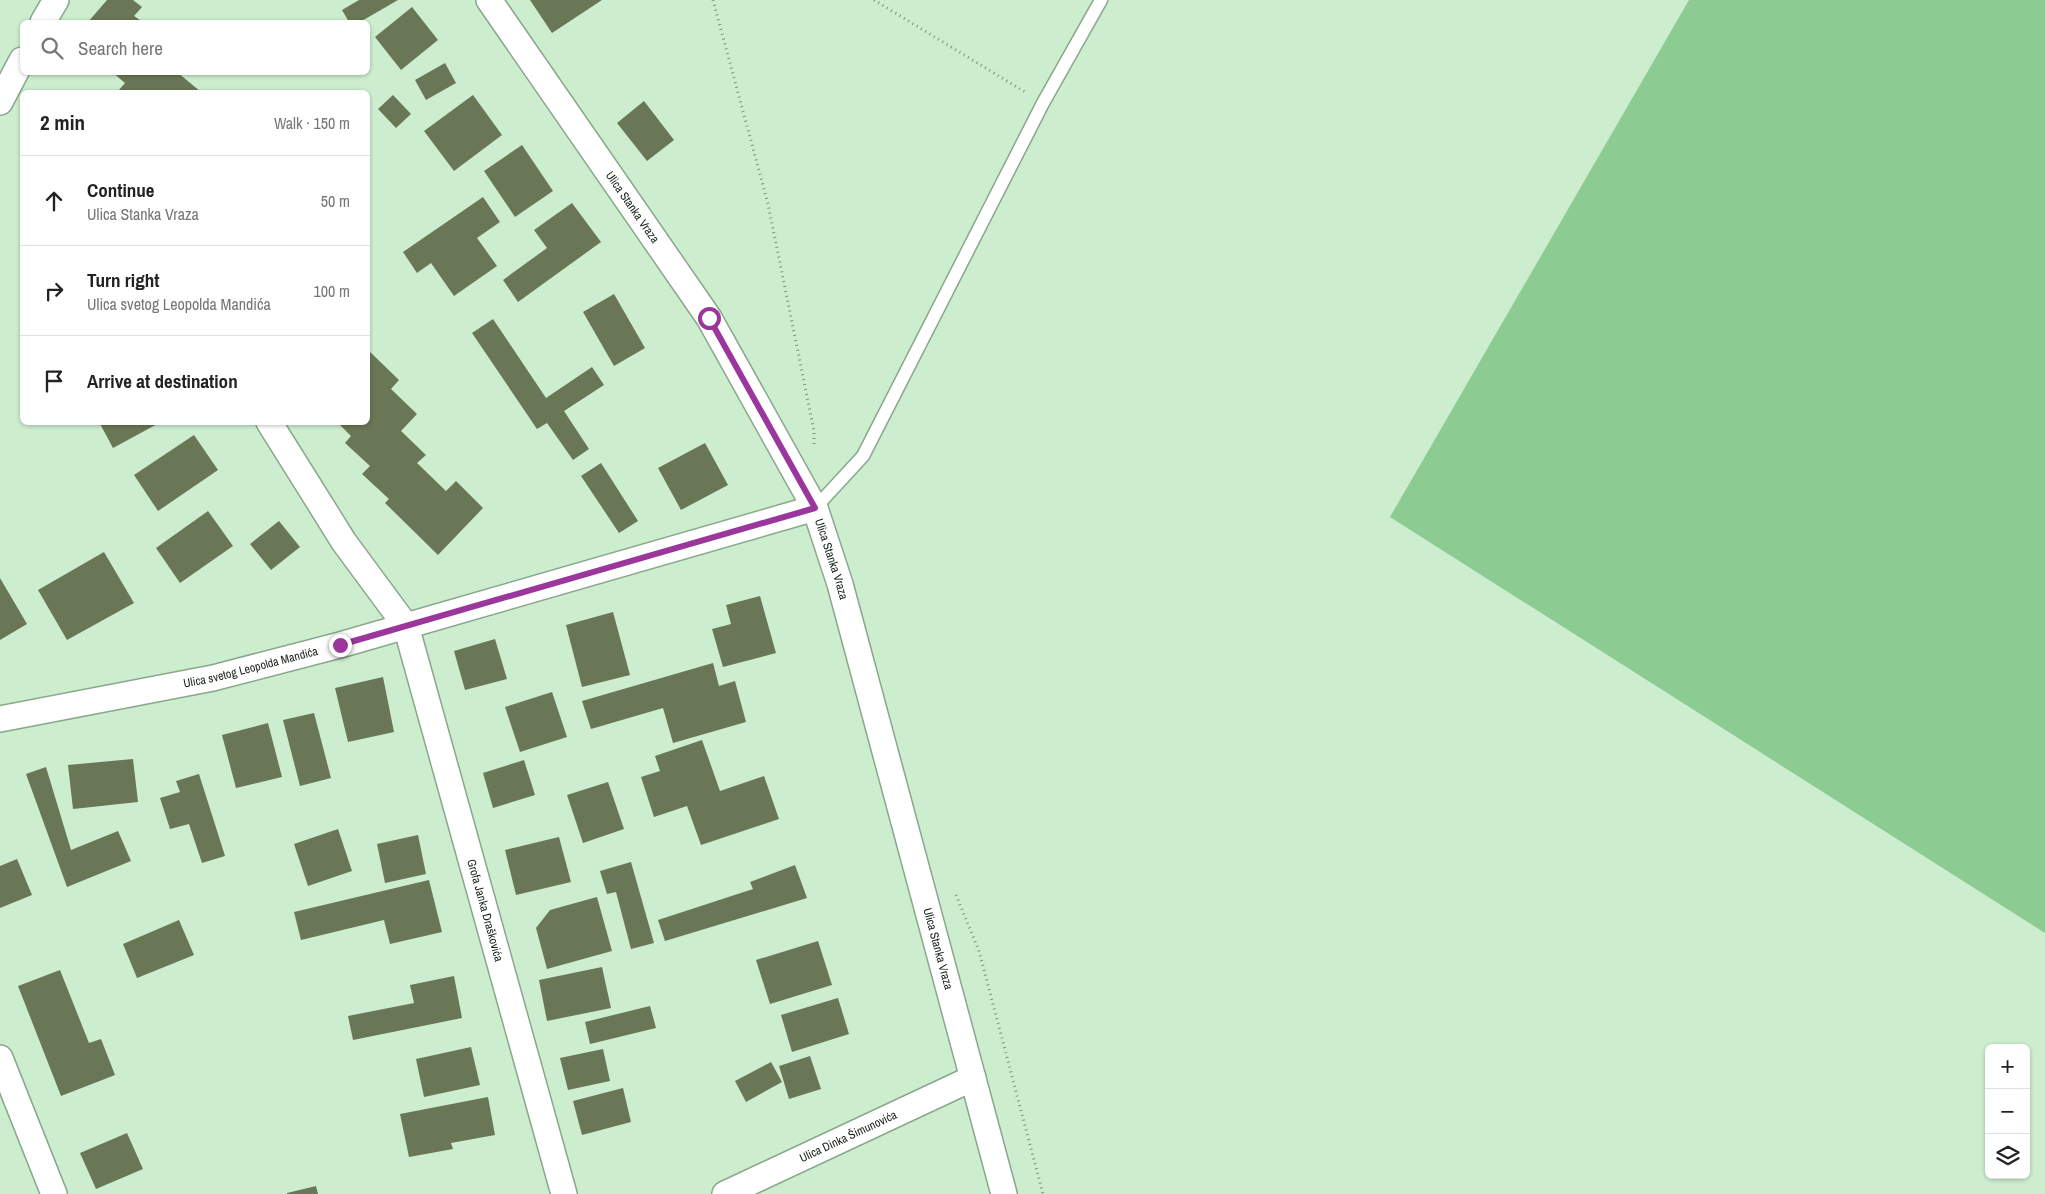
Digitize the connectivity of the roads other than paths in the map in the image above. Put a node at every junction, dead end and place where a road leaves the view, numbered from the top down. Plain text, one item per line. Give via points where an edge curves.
1 (56, 0) edge
2 (490, 0) edge
3 (1100, 0) edge
4 (44, 20) edge
5 (20, 64) edge
6 (8, 90) edge
7 (272, 425) edge
8 (815, 508) junction
9 (406, 626) junction
10 (0, 719) edge
11 (0, 1058) edge
12 (973, 1078) junction
13 (54, 1194) edge
14 (564, 1194) edge
15 (725, 1194) edge
16 (1004, 1194) edge

1 - 4 street
2 - 8 street, Ulica Stanka Vraza via 709,318
3 - 8 lane via 1043,103 863,456
5 - 6 street
7 - 9 street via 344,542
8 - 9 street, Ulica svetog Leopolda Mandića
8 - 12 street, Ulica Stanka Vraza via 840,584
9 - 10 street, Ulica svetog Leopolda Mandića via 213,678
9 - 14 street, Grofa Janka Draškovića
11 - 13 street
12 - 15 street, Ulica Dinka Šimunovića
12 - 16 street, Ulica Stanka Vraza

